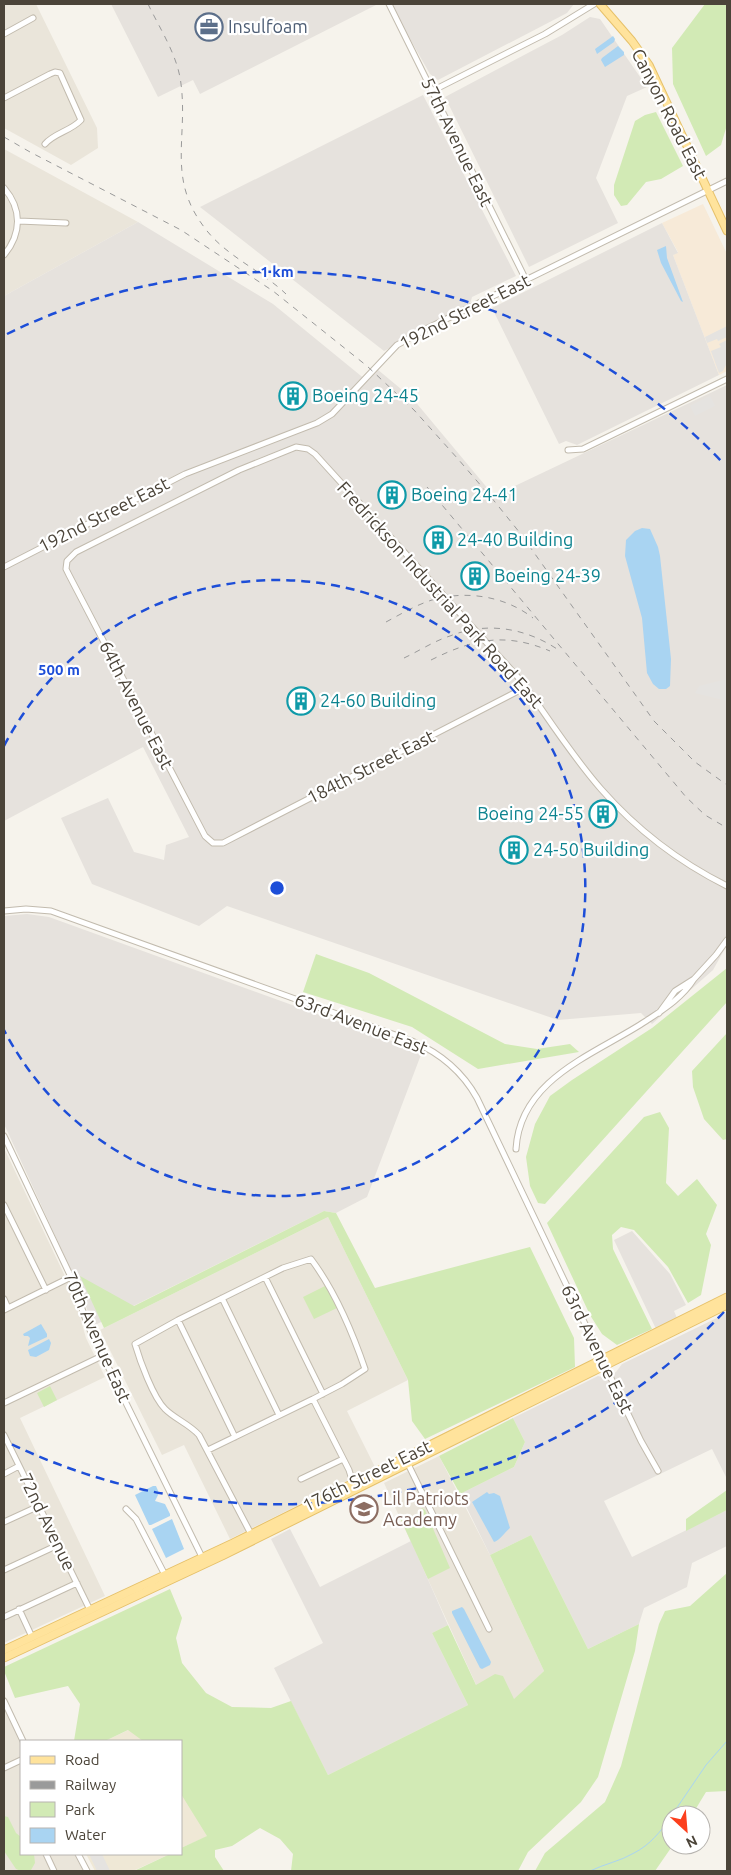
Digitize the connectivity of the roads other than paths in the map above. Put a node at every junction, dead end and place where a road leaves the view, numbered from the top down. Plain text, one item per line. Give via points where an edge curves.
1 (389, 4) edge
2 (594, 4) edge
3 (600, 4) edge
4 (33, 18) dead end
5 (4, 34) edge
6 (432, 91) junction
7 (4, 98) edge
8 (45, 144) dead end
9 (727, 181) edge
10 (4, 188) edge
11 (708, 190) junction
12 (19, 220) junction
13 (66, 222) dead end
14 (727, 231) edge
15 (4, 254) edge
16 (526, 280) junction
17 (727, 379) edge
18 (568, 450) dead end
19 (66, 561) joint
20 (4, 568) edge
21 (526, 687) junction
22 (215, 843) joint
23 (727, 886) edge
24 (4, 911) edge
25 (727, 940) edge
26 (4, 1136) edge
27 (516, 1148) dead end
28 (4, 1205) edge
29 (71, 1277) junction
30 (265, 1277) junction
31 (46, 1290) junction
32 (727, 1297) edge
33 (222, 1298) junction
34 (4, 1299) edge
35 (727, 1305) edge
36 (6, 1309) edge
37 (178, 1320) junction
38 (682, 1320) junction
39 (662, 1338) junction
40 (102, 1356) junction
41 (604, 1363) junction
42 (323, 1394) junction
43 (313, 1399) junction
44 (4, 1403) edge
45 (279, 1416) junction
46 (454, 1433) junction
47 (4, 1434) edge
48 (235, 1437) junction
49 (208, 1450) junction
50 (434, 1451) junction
51 (343, 1459) junction
52 (408, 1464) junction
53 (20, 1466) junction
54 (658, 1471) dead end
55 (4, 1474) edge
56 (301, 1479) dead end
57 (353, 1483) junction
58 (39, 1506) junction
59 (126, 1509) dead end
60 (4, 1522) edge
61 (250, 1534) junction
62 (58, 1545) junction
63 (204, 1561) junction
64 (4, 1570) edge
65 (166, 1575) junction
66 (76, 1583) junction
67 (19, 1610) junction
68 (90, 1610) junction
69 (4, 1617) edge
70 (489, 1629) dead end
71 (32, 1637) junction
72 (4, 1650) edge
73 (4, 1658) edge
74 (4, 1701) edge
75 (23, 1740) edge
76 (20, 1760) edge
77 (4, 1768) edge
78 (46, 1855) edge
79 (79, 1855) edge
80 (54, 1871) edge
81 (87, 1871) edge

1 - 6 street, 57th Avenue East
2 - 6 street via 545,34
3 - 11 main road, Canyon Road East via 649,65
4 - 5 street
6 - 16 street, 57th Avenue East
7 - 8 street via 50,74 58,72 62,76 81,120
9 - 11 street, 192nd Street East
10 - 12 street
11 - 14 main road, Canyon Road East
11 - 16 street, 192nd Street East
12 - 13 street
12 - 15 street via 14,240
16 - 20 street, 192nd Street East via 397,346 332,414 317,423 185,474
17 - 18 street via 583,449
19 - 21 street, Fredrickson Industrial Park Road East via 76,552 239,470 294,448 308,448
19 - 22 street, 64th Avenue East via 66,570 184,797 205,836
21 - 22 street, 184th Street East via 223,843
21 - 23 street, Fredrickson Industrial Park Road East via 592,778 632,821 686,864
24 - 41 street, 63rd Avenue East via 51,911 412,1041 441,1057 459,1073 477,1098
25 - 27 street via 688,989 659,1013 566,1069 543,1088 522,1119
26 - 29 street, 70th Avenue East
28 - 31 street
29 - 31 street
29 - 40 street, 70th Avenue East
30 - 33 street
30 - 42 street
30 - 42 street via 311,1259 355,1340 365,1369
31 - 36 street
32 - 38 main road, 176th Street East
33 - 37 street
33 - 45 street
34 - 36 street
35 - 39 main road, 176th Street East
37 - 48 street
37 - 49 street via 135,1344 164,1408 195,1430
38 - 39 main road
38 - 41 main road, 176th Street East
39 - 41 main road, 176th Street East
40 - 44 street
40 - 63 street, 70th Avenue East
41 - 46 main road, 176th Street East
41 - 50 main road, 176th Street East
41 - 54 street, 63rd Avenue East
42 - 43 street
43 - 45 street
43 - 51 street
45 - 48 street
46 - 50 main road
46 - 57 main road, 176th Street East
47 - 53 street, 72nd Avenue
48 - 49 street
49 - 61 street
50 - 52 main road, 176th Street East
51 - 56 street
51 - 57 street
52 - 63 main road, 176th Street East
52 - 70 street
53 - 55 street
53 - 58 street, 72nd Avenue
57 - 61 main road, 176th Street East
58 - 60 street
58 - 62 street, 72nd Avenue
59 - 65 street via 136,1519
61 - 63 main road, 176th Street East
62 - 64 street
62 - 66 street, 72nd Avenue
63 - 65 main road, 176th Street East
63 - 73 main road, 176th Street East
65 - 68 main road, 176th Street East
66 - 67 street
66 - 68 street, 72nd Avenue
67 - 69 street
67 - 71 street
68 - 71 main road, 176th Street East
71 - 72 main road, 176th Street East
74 - 75 street
76 - 77 street
78 - 80 street
79 - 81 street

